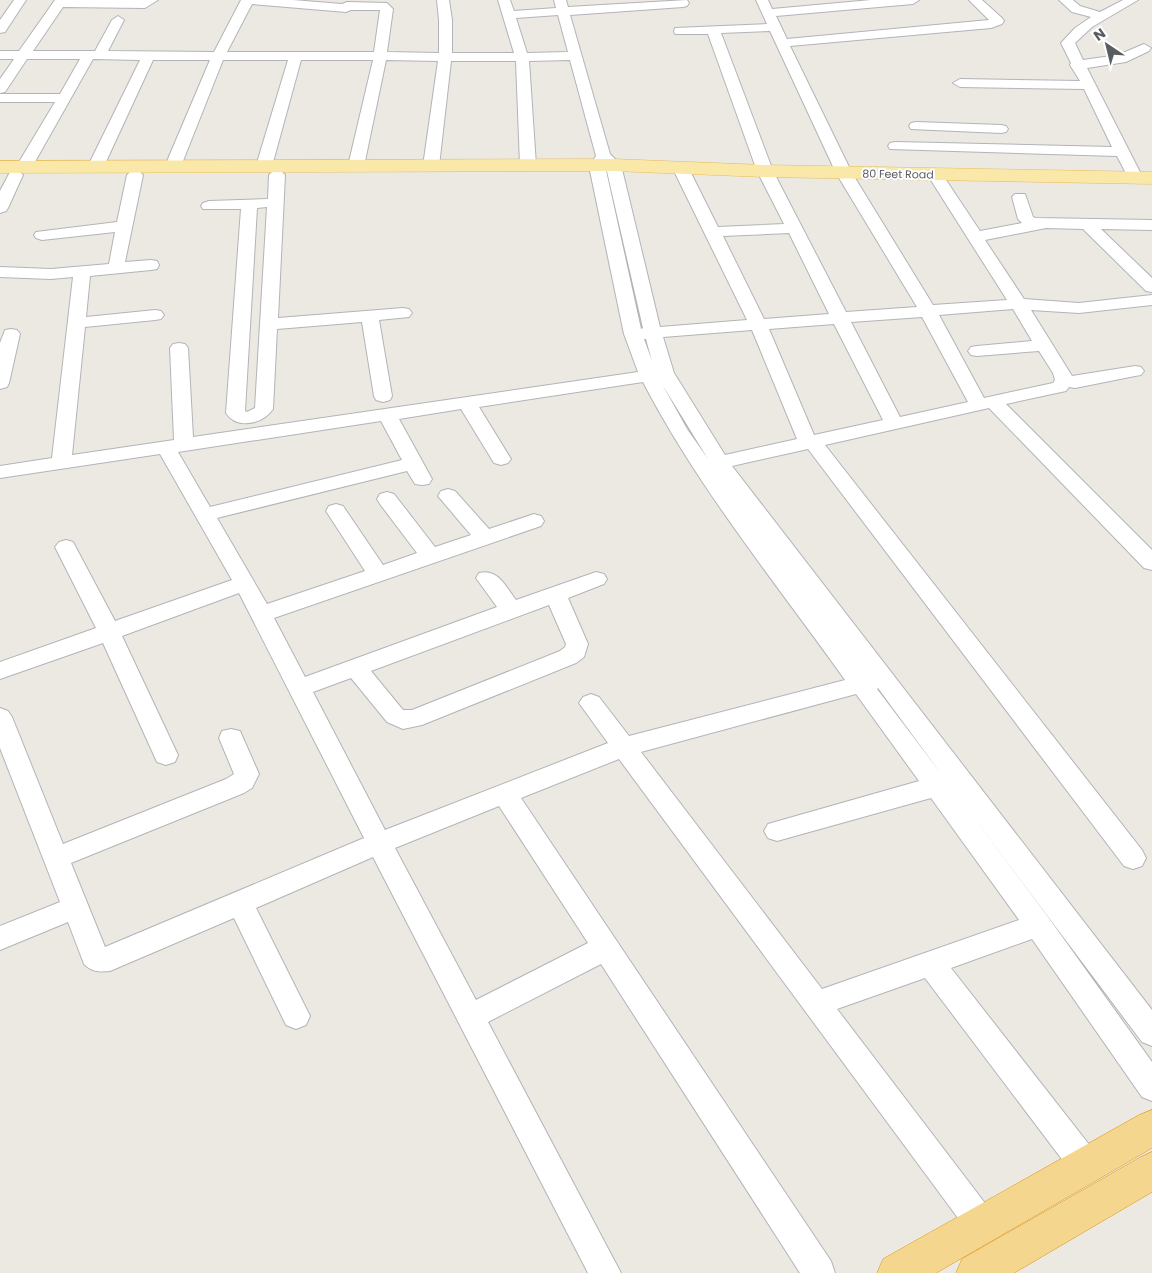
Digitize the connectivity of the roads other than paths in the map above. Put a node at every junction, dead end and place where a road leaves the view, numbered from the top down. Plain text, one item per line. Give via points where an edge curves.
1 (20, 0) edge
2 (152, 0) edge
3 (247, 0) edge
4 (444, 0) edge
5 (504, 0) edge
6 (762, 0) edge
7 (908, 0) edge
8 (975, 0) edge
9 (1065, 0) edge
10 (1132, 0) edge
11 (60, 1) edge
12 (294, 2) edge
13 (683, 3) dead end
14 (840, 3) edge
15 (347, 4) edge
16 (562, 6) edge
17 (768, 14) junction
18 (509, 15) junction
19 (1103, 17) junction
20 (118, 20) dead end
21 (342, 20) dead end
22 (775, 27) junction
23 (0, 29) edge
24 (713, 30) junction
25 (680, 31) dead end
26 (865, 35) junction
27 (782, 42) junction
28 (183, 43) dead end
29 (1144, 48) dead end
30 (0, 55) edge
31 (24, 55) junction
32 (94, 55) junction
33 (148, 56) junction
34 (175, 56) junction
35 (218, 56) junction
36 (296, 56) junction
37 (576, 56) junction
38 (380, 57) junction
39 (444, 57) junction
40 (522, 57) junction
41 (1077, 65) junction
42 (960, 83) dead end
43 (1088, 85) junction
44 (0, 89) edge
45 (0, 98) edge
46 (64, 98) junction
47 (916, 126) dead end
48 (895, 146) dead end
49 (1008, 149) junction
50 (1122, 152) junction
51 (528, 165) junction
52 (96, 166) junction
53 (173, 166) junction
54 (356, 166) junction
55 (431, 166) junction
56 (605, 166) junction
57 (681, 169) junction
58 (270, 170) junction
59 (10, 171) edge
60 (765, 172) junction
61 (844, 173) junction
62 (935, 174) junction
63 (135, 175) junction
64 (1143, 178) edge
65 (1020, 197) dead end
66 (275, 202) junction
67 (249, 204) junction
68 (209, 206) dead end
69 (0, 208) edge
70 (1044, 224) junction
71 (1087, 224) junction
72 (1152, 225) edge
73 (124, 226) junction
74 (794, 228) junction
75 (712, 232) junction
76 (273, 235) junction
77 (42, 236) dead end
78 (247, 236) junction
79 (975, 237) junction
80 (151, 265) dead end
81 (116, 268) junction
82 (82, 271) junction
83 (0, 272) edge
84 (1152, 287) edge
85 (270, 300) junction
86 (1152, 300) edge
87 (242, 302) junction
88 (1016, 304) junction
89 (928, 311) junction
90 (403, 313) dead end
91 (155, 315) dead end
92 (370, 316) junction
93 (841, 318) junction
94 (77, 323) junction
95 (758, 324) junction
96 (268, 327) junction
97 (240, 332) junction
98 (643, 333) junction
99 (11, 334) dead end
100 (1043, 345) junction
101 (180, 348) dead end
102 (977, 351) dead end
103 (267, 353) junction
104 (238, 356) junction
105 (1140, 367) edge
106 (657, 374) junction
107 (1064, 381) junction
108 (0, 382) edge
109 (383, 396) dead end
110 (467, 403) junction
111 (986, 403) junction
112 (387, 415) junction
113 (259, 424) junction
114 (894, 424) junction
115 (810, 442) junction
116 (175, 445) junction
117 (501, 459) dead end
118 (61, 462) junction
119 (711, 465) junction
120 (0, 472) edge
121 (448, 496) dead end
122 (387, 499) dead end
123 (336, 511) dead end
124 (204, 515) junction
125 (534, 520) dead end
126 (485, 537) junction
127 (66, 547) dead end
128 (431, 556) junction
129 (1152, 563) edge
130 (378, 574) junction
131 (487, 578) dead end
132 (596, 579) dead end
133 (245, 583) junction
134 (555, 594) junction
135 (512, 610) junction
136 (261, 614) junction
137 (109, 632) junction
138 (355, 667) junction
139 (0, 671) edge
140 (873, 681) junction
141 (299, 688) junction
142 (591, 703) dead end
143 (0, 717) edge
144 (231, 738) dead end
145 (624, 747) junction
146 (166, 755) dead end
147 (948, 783) junction
148 (504, 793) junction
149 (776, 831) dead end
150 (379, 843) junction
151 (56, 858) junction
152 (1133, 858) dead end
153 (240, 903) junction
154 (76, 906) junction
155 (1038, 925) junction
156 (0, 938) edge
157 (606, 948) junction
158 (930, 963) junction
159 (816, 1004) junction
160 (296, 1016) dead end
161 (470, 1017) junction
162 (1152, 1033) edge
163 (1152, 1087) edge
164 (1152, 1128) edge
165 (1087, 1167) junction
166 (1152, 1171) edge
167 (983, 1226) junction
168 (604, 1273) edge
169 (819, 1273) edge
170 (897, 1273) edge
171 (976, 1273) edge

1 - 23 street
2 - 11 street via 145,4
3 - 12 street
3 - 35 street
4 - 39 street
5 - 18 street
6 - 17 street
7 - 14 street
8 - 26 street via 998,21
9 - 19 street via 1076,9
10 - 19 street
11 - 31 street
12 - 15 street
13 - 16 street
14 - 17 street
14 - 26 street
15 - 21 street
15 - 38 street via 387,8
16 - 18 street
16 - 37 street
17 - 22 street
18 - 40 street
19 - 41 street via 1074,34 1068,43
20 - 32 street
22 - 24 street
22 - 27 street
24 - 25 street
24 - 60 street
26 - 27 street
27 - 61 street
28 - 34 street
29 - 41 street via 1121,59
30 - 31 street
31 - 32 street
31 - 44 street
32 - 33 street
32 - 46 street
33 - 34 street
33 - 52 street
34 - 35 street
35 - 36 street
35 - 53 street
36 - 38 street
36 - 58 street
37 - 40 street
37 - 56 street
38 - 39 street
38 - 54 street
39 - 40 street
39 - 55 street
40 - 51 street
41 - 43 street
42 - 43 street
43 - 50 street
45 - 46 street
46 - 59 street
47 - 49 street via 998,123
48 - 49 street
49 - 50 street
50 - 64 street
51 - 55 main road
51 - 56 main road
52 - 53 main road
52 - 59 main road
53 - 58 main road
54 - 55 main road
54 - 58 main road
56 - 57 main road, 80 Feet Road
56 - 58 main road
56 - 98 street
57 - 60 main road, 80 Feet Road
57 - 75 street
58 - 63 main road
58 - 66 street
59 - 63 main road
59 - 69 street
60 - 61 main road, 80 Feet Road
60 - 74 street
61 - 62 main road, 80 Feet Road
61 - 89 street
62 - 64 main road, 80 Feet Road
62 - 79 street
63 - 73 street
65 - 70 street via 1026,219
66 - 67 street
66 - 76 street
67 - 68 street
67 - 78 street
70 - 71 street
70 - 79 street
71 - 72 street
71 - 84 street
73 - 77 street
73 - 81 street
74 - 75 street
74 - 93 street
75 - 95 street
76 - 78 street
76 - 85 street
78 - 87 street
79 - 88 street
80 - 81 street
81 - 82 street
82 - 83 street via 51,274
82 - 94 street
85 - 87 street
85 - 96 street
86 - 88 street via 1079,308
87 - 97 street
88 - 89 street
88 - 100 street
89 - 93 street
89 - 111 street
90 - 92 street
91 - 94 street
92 - 96 street
92 - 109 street
93 - 95 street
93 - 114 street
94 - 118 street
95 - 98 street
95 - 115 street
96 - 97 street
96 - 103 street
97 - 104 street
98 - 106 street
99 - 108 street
100 - 102 street
100 - 107 street
101 - 116 street
103 - 104 street
103 - 113 street via 264,409
104 - 113 street via 235,413
105 - 107 street via 1075,382
106 - 110 street
106 - 119 street via 677,429
107 - 111 street via 1059,387
110 - 112 street
110 - 117 street
111 - 114 street
111 - 129 street
112 - 113 street
112 - 124 street via 418,471
113 - 116 street
114 - 115 street
115 - 119 street
115 - 152 street
116 - 118 street
116 - 124 street
118 - 120 street
119 - 140 street
121 - 126 street
122 - 128 street
123 - 130 street
124 - 133 street
125 - 126 street
126 - 128 street
127 - 137 street
128 - 130 street
130 - 136 street
131 - 135 street
132 - 134 street
133 - 136 street
133 - 137 street
134 - 135 street
134 - 138 street via 577,644 576,651 414,719 404,720 395,716
135 - 138 street
136 - 141 street
137 - 139 street
137 - 146 street
138 - 141 street
140 - 145 street
140 - 147 street
141 - 150 street
142 - 145 street
143 - 151 street
144 - 151 street via 247,774 243,781
145 - 148 street
145 - 159 street
147 - 149 street
147 - 155 street
147 - 162 street
148 - 150 street
148 - 157 street
150 - 153 street
150 - 161 street
151 - 154 street
153 - 154 street via 110,959 99,960 94,955
153 - 160 street
154 - 156 street
155 - 158 street
155 - 163 street
157 - 161 street
157 - 169 street
158 - 159 street
158 - 165 street
159 - 167 street
161 - 168 street
164 - 165 highway
165 - 167 highway
166 - 171 highway
167 - 170 highway

